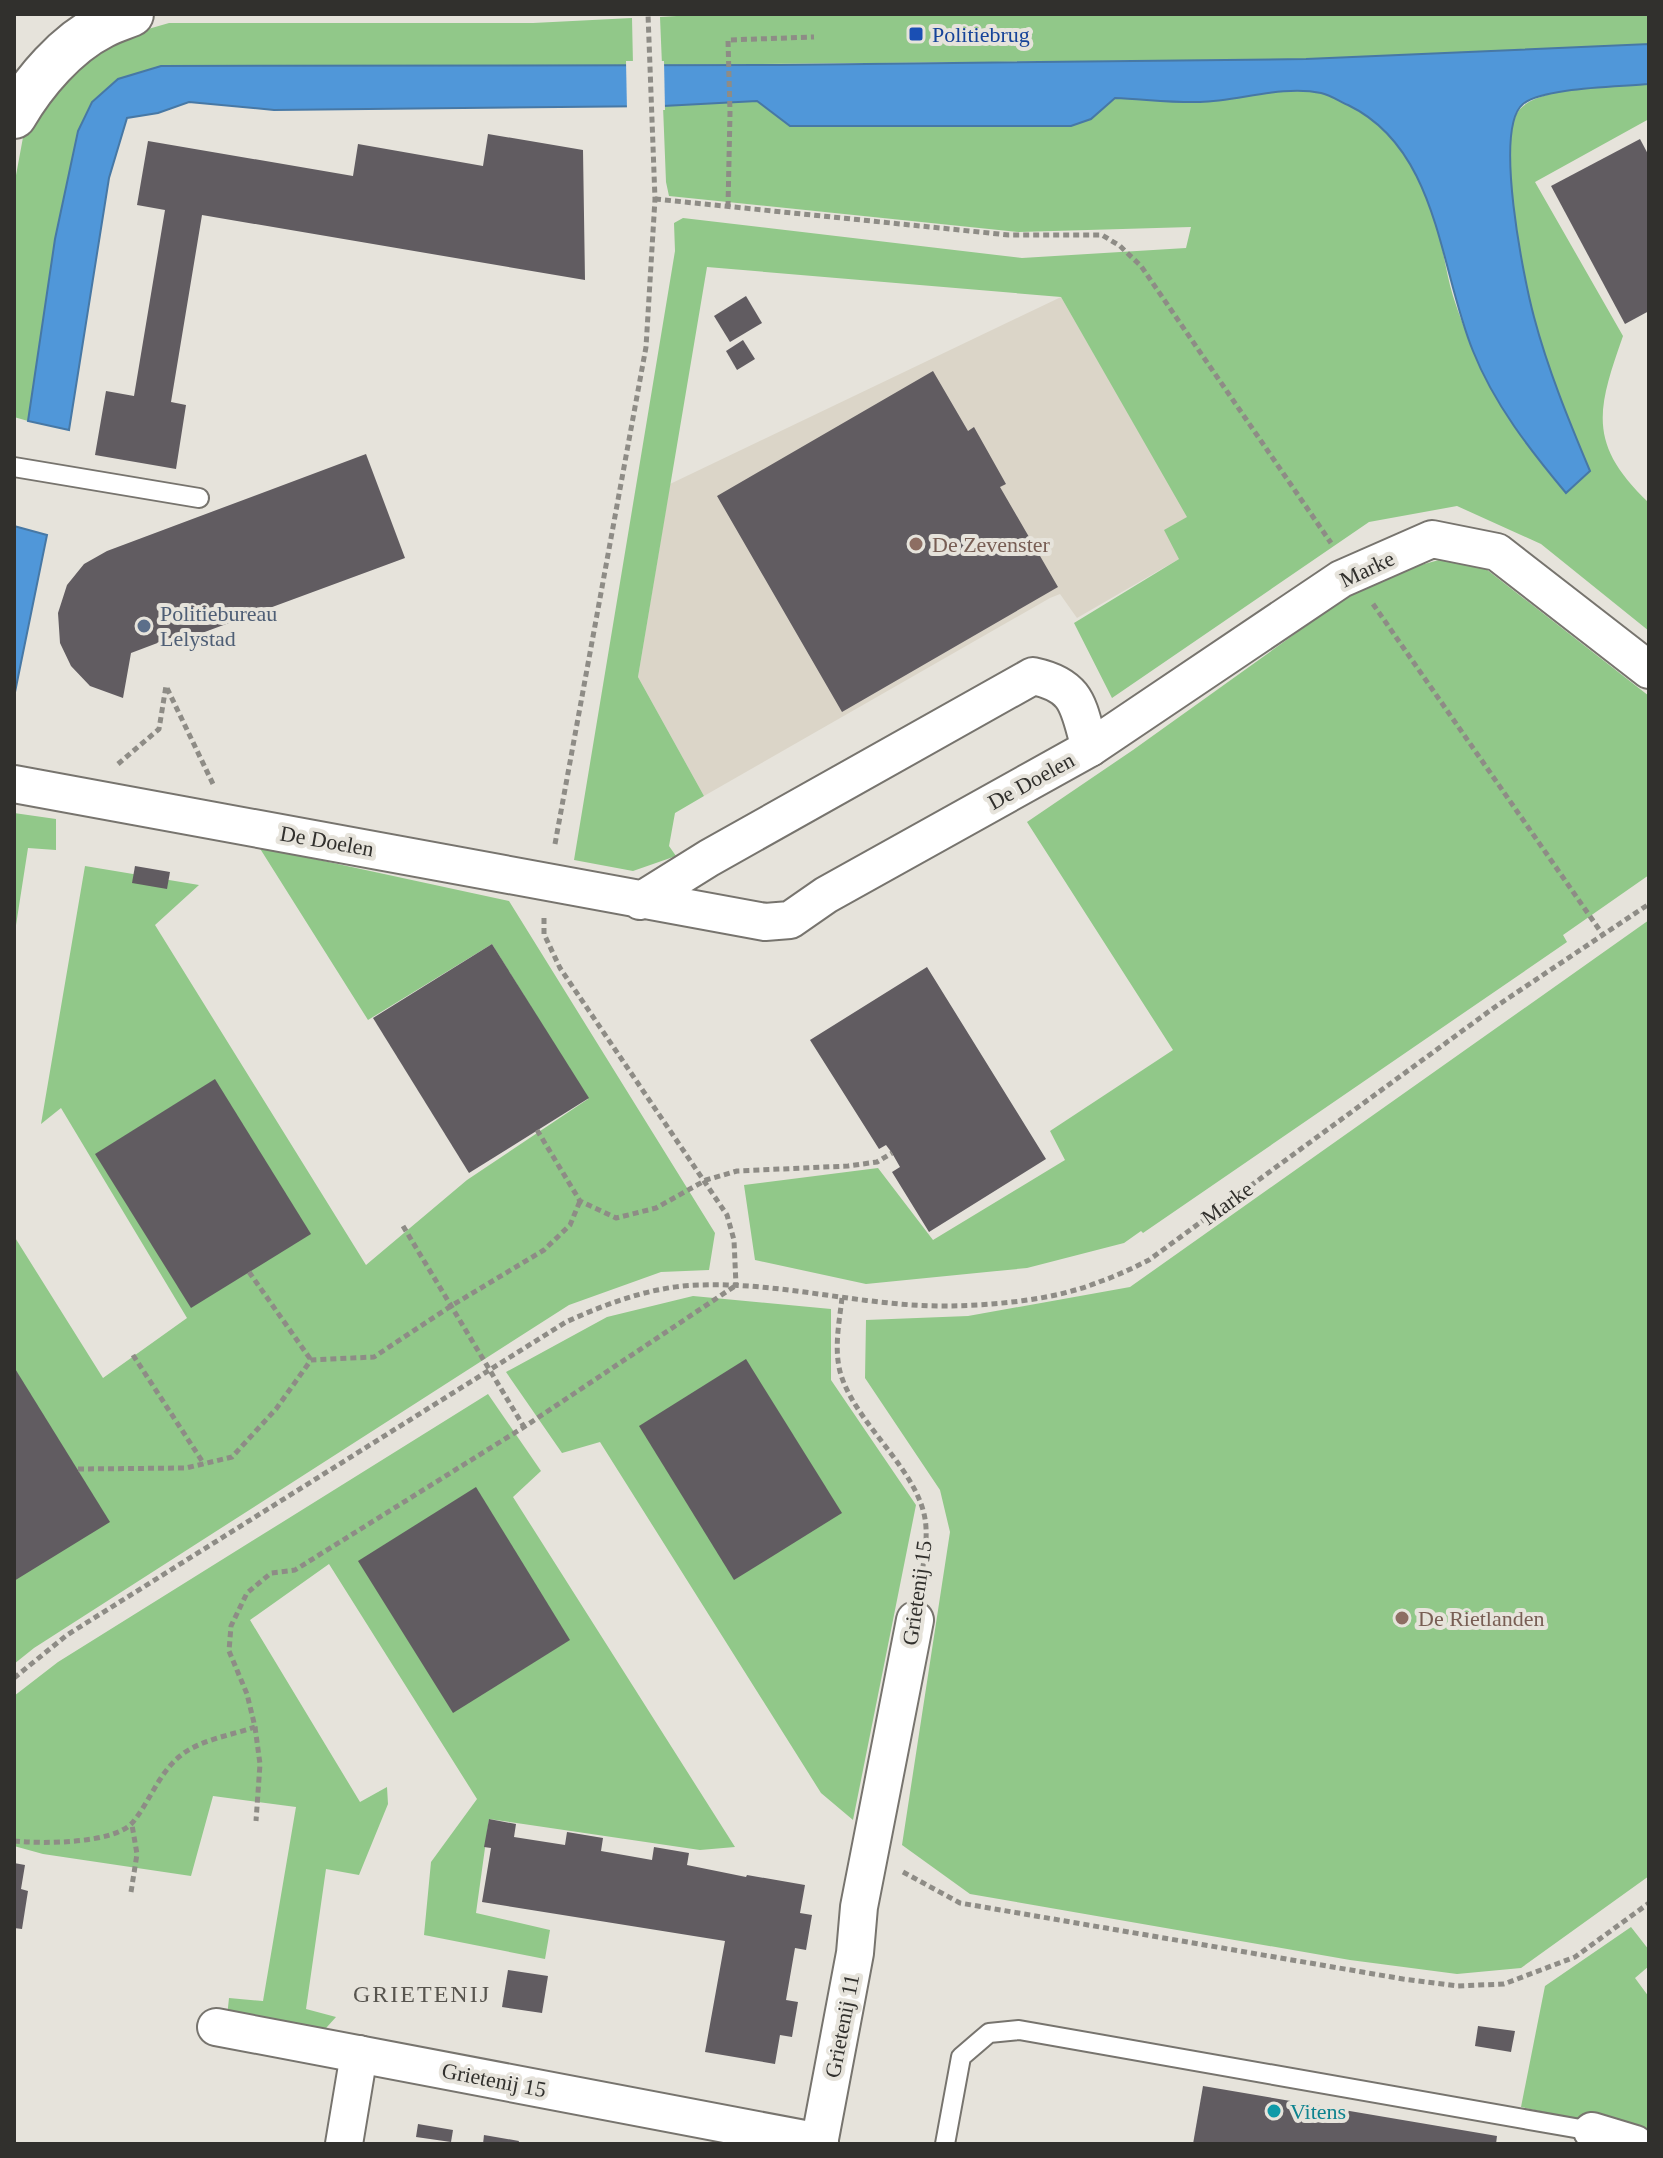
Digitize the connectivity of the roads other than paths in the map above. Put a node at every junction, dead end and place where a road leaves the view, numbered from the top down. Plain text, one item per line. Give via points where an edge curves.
1 (131, 14) edge
2 (14, 116) edge
3 (14, 467) edge
4 (199, 498) dead end
5 (1649, 670) edge
6 (1090, 748) junction
7 (14, 784) edge
8 (640, 901) junction
9 (915, 1620) road end
10 (859, 1907) joint
11 (216, 2027) dead end
12 (359, 2054) junction
13 (1592, 2131) joint
14 (819, 2143) edge
15 (344, 2144) edge
16 (945, 2144) edge
17 (1635, 2144) edge

1 - 2 main road via 100,26 69,50
3 - 4 lane
5 - 6 street, Marke via 1497,552 1432,539 1341,579
6 - 8 street, De Doelen via 790,920 765,922
6 - 8 street, De Doelen via 1075,700 1057,681 1033,676
7 - 8 street, De Doelen
9 - 10 street, Grietenij 15
10 - 14 street, Grietenij 11
11 - 12 street, Grietenij 15
12 - 14 street, Grietenij 15
12 - 15 street
13 - 16 lane via 1019,2030 989,2033 961,2057
13 - 17 street

